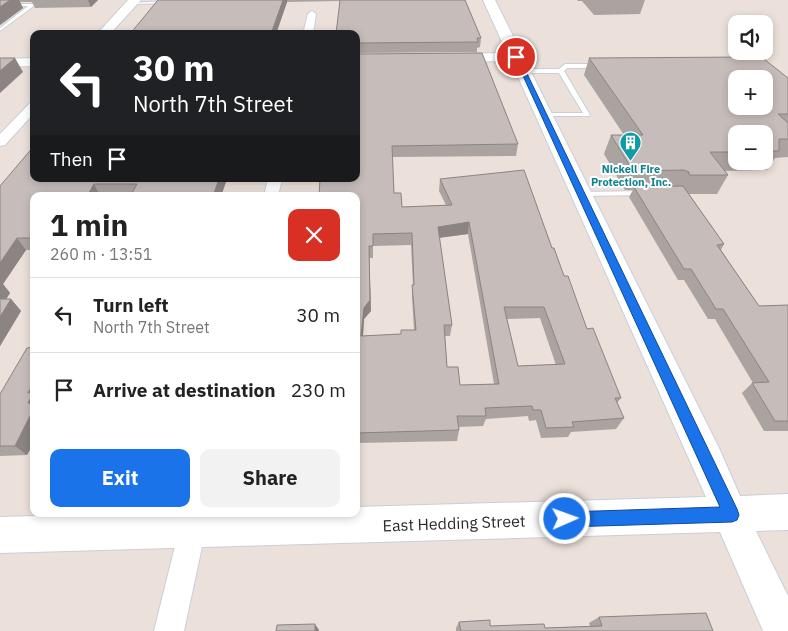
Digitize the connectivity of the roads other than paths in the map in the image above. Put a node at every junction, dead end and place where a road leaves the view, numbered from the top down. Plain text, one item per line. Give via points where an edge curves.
1 (490, 0) edge
2 (133, 1) edge
3 (180, 2) edge
4 (0, 5) edge
5 (312, 14) dead end
6 (0, 30) edge
7 (107, 30) edge
8 (309, 30) edge
9 (434, 58) edge
10 (30, 62) edge
11 (0, 63) edge
12 (519, 64) junction
13 (604, 66) edge
14 (561, 71) junction
15 (30, 110) edge
16 (543, 116) junction
17 (0, 142) edge
18 (655, 193) edge
19 (581, 194) junction
20 (788, 512) edge
21 (732, 515) junction
22 (194, 522) edge
23 (0, 536) edge
24 (169, 631) edge
25 (784, 631) edge

1 - 12 street
2 - 3 lane
2 - 7 street
4 - 6 lane via 33,5
5 - 8 street
9 - 12 street
10 - 11 street
12 - 14 lane
12 - 16 street
13 - 14 lane via 565,66
14 - 16 lane via 587,115
15 - 17 street
16 - 19 street
18 - 19 lane
19 - 21 street
20 - 21 street, East Hedding Street
21 - 22 street, East Hedding Street
21 - 25 street
22 - 23 street, East Hedding Street
22 - 24 street

